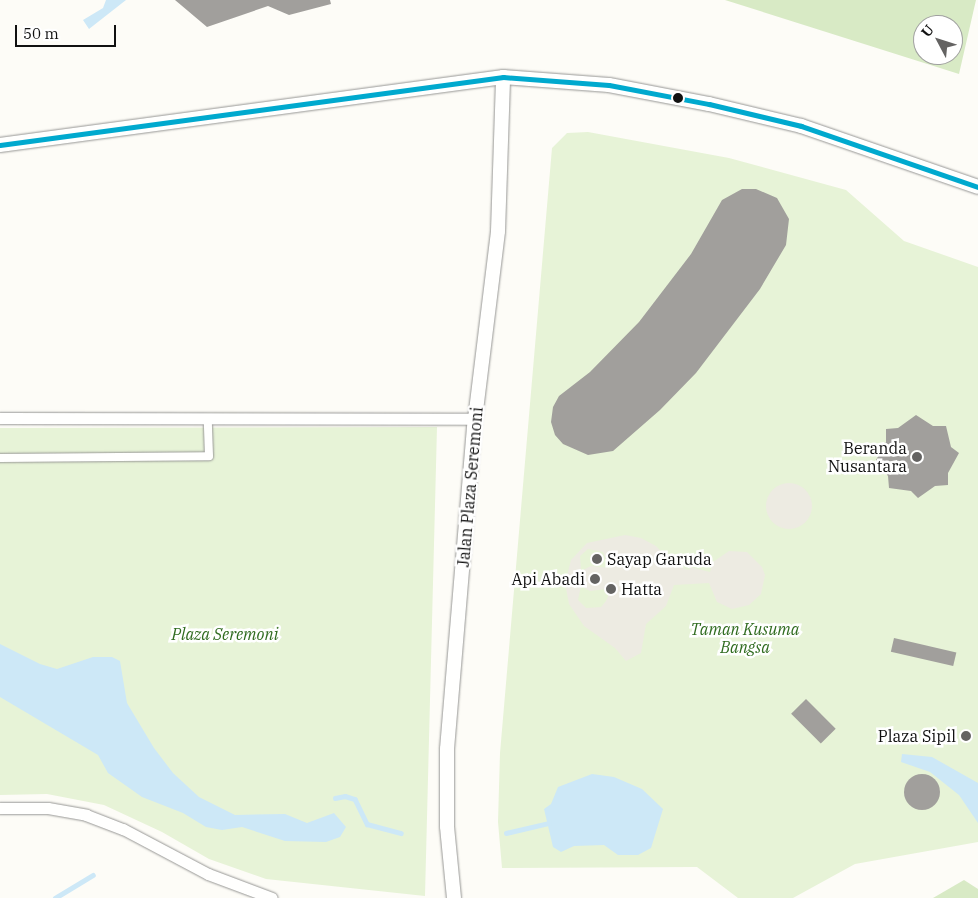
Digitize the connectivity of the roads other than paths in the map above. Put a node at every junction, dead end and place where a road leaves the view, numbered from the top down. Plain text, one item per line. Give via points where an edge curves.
1 (503, 77) junction
2 (0, 145) edge
3 (978, 187) edge
4 (0, 418) edge
5 (208, 418) junction
6 (475, 419) junction
7 (0, 458) edge
8 (0, 808) edge
9 (272, 898) edge
10 (454, 898) edge

1 - 2 street
1 - 3 street via 609,85 709,104 802,126
1 - 6 street, Jalan Plaza Seremoni via 498,231
4 - 5 street
5 - 6 street
5 - 7 street via 209,456
6 - 10 street, Jalan Plaza Seremoni via 447,749 447,826
8 - 9 street via 48,808 86,815 123,829 208,874

